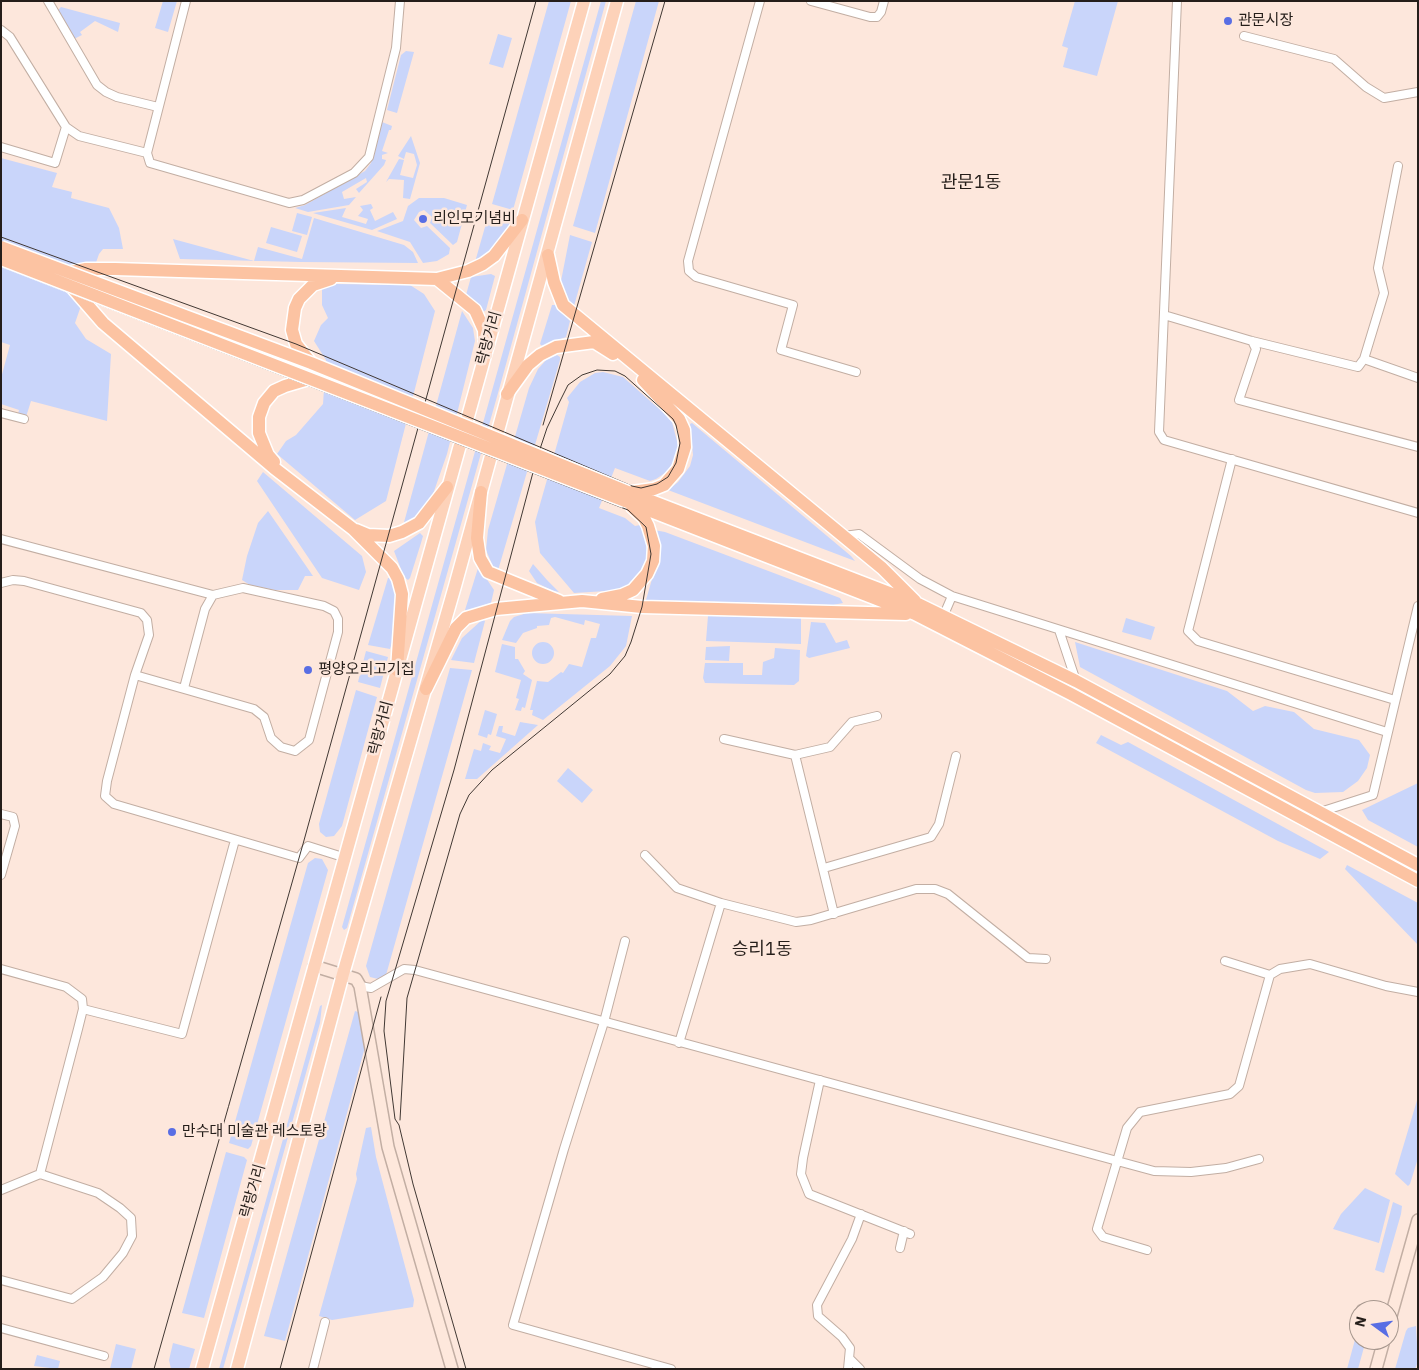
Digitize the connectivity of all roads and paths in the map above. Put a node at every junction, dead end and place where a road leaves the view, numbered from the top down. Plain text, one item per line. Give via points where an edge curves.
1 (48, 1) edge
2 (186, 1) edge
3 (400, 1) edge
4 (584, 1) edge
5 (617, 1) edge
6 (760, 1) edge
7 (811, 1) edge
8 (884, 1) edge
9 (1177, 1) edge
10 (1, 30) edge
11 (1244, 36) dead end
12 (1418, 92) edge
13 (158, 107) junction
14 (66, 127) junction
15 (1, 147) edge
16 (147, 153) junction
17 (1398, 166) dead end
18 (522, 220) junction
19 (1, 247) edge
20 (548, 254) junction
21 (1, 259) edge
22 (345, 276) junction
23 (70, 278) junction
24 (437, 279) junction
25 (1164, 315) junction
26 (1252, 341) junction
27 (485, 352) junction
28 (1364, 359) junction
29 (311, 363) junction
30 (856, 372) dead end
31 (312, 378) junction
32 (1418, 378) edge
33 (507, 394) junction
34 (1, 412) edge
35 (24, 419) dead end
36 (1418, 447) edge
37 (1232, 459) junction
38 (288, 478) junction
39 (448, 487) junction
40 (481, 492) junction
41 (626, 497) junction
42 (1418, 513) edge
43 (354, 529) junction
44 (844, 536) junction
45 (1, 539) edge
46 (1, 584) edge
47 (213, 595) junction
48 (952, 596) junction
49 (561, 602) junction
50 (582, 602) junction
51 (1418, 606) edge
52 (917, 609) junction
53 (943, 617) junction
54 (1059, 630) junction
55 (397, 670) junction
56 (135, 675) junction
57 (1076, 681) junction
58 (184, 688) junction
59 (426, 689) junction
60 (1395, 700) junction
61 (877, 716) dead end
62 (1387, 732) junction
63 (724, 739) dead end
64 (795, 755) junction
65 (956, 756) dead end
66 (1320, 812) junction
67 (1, 814) edge
68 (1313, 824) junction
69 (235, 840) junction
70 (645, 855) dead end
71 (346, 858) junction
72 (1418, 865) edge
73 (824, 868) junction
74 (1, 875) edge
75 (1418, 882) edge
76 (721, 903) junction
77 (834, 914) junction
78 (625, 941) dead end
79 (1046, 959) dead end
80 (1225, 961) dead end
81 (314, 966) junction
82 (1, 969) edge
83 (343, 974) junction
84 (1270, 975) junction
85 (360, 986) junction
86 (1418, 992) edge
87 (83, 1009) junction
88 (604, 1022) junction
89 (679, 1043) junction
90 (820, 1080) junction
91 (1259, 1159) dead end
92 (1118, 1160) junction
93 (40, 1174) junction
94 (1, 1190) edge
95 (861, 1214) junction
96 (1418, 1220) edge
97 (900, 1248) dead end
98 (1147, 1250) dead end
99 (1, 1280) edge
100 (1395, 1300) edge
101 (325, 1322) dead end
102 (1, 1328) edge
103 (1381, 1350) edge
104 (104, 1356) dead end
105 (850, 1359) junction
106 (646, 1365) edge
107 (202, 1369) edge
108 (237, 1369) edge
109 (313, 1369) edge
110 (452, 1369) edge
111 (672, 1369) edge
112 (848, 1369) edge
113 (860, 1369) edge
114 (1376, 1369) edge

1 - 13 street via 97,84 117,97
2 - 13 street
3 - 16 street via 396,48 374,139 368,157 354,173 303,200 289,203 150,163
4 - 18 main road, 락랑거리
5 - 20 main road
6 - 30 street via 688,261 689,271 696,277 794,305 781,350
7 - 8 street via 870,17 877,17
9 - 25 street
10 - 14 street via 10,37
11 - 12 street via 1334,59 1384,98
13 - 16 street
14 - 15 street via 55,163
14 - 16 street via 79,136
17 - 28 street via 1378,268 1384,293
18 - 24 highway via 494,256 483,264
18 - 27 main road, 락랑거리
19 - 23 highway, bridge
20 - 33 main road
20 - 44 highway via 563,305
21 - 23 highway, bridge
22 - 23 highway via 86,269
22 - 24 highway
22 - 29 highway via 313,285 295,308 292,330 296,344
23 - 29 highway, bridge
23 - 31 highway, bridge
23 - 38 highway via 103,324
24 - 27 highway via 475,310 484,330
25 - 26 street
25 - 37 street via 1159,432 1164,440
26 - 28 street via 1358,367
26 - 36 street via 1256,349 1239,400
27 - 39 main road, 락랑거리
28 - 32 street
29 - 41 highway, bridge
31 - 38 highway via 274,391 264,403 259,418 259,434 268,455
31 - 41 highway, bridge
33 - 40 main road
33 - 41 highway via 528,366 556,347 594,342 604,347 669,406 684,430 682,462 672,477 654,490
34 - 35 street
37 - 42 street
37 - 60 street via 1188,631 1198,641
38 - 43 highway
39 - 43 highway via 419,524 402,532 389,536 368,535
39 - 55 main road, 락랑거리
40 - 49 highway via 477,538 480,558 488,572
40 - 59 main road
41 - 50 highway via 648,526 654,546 653,561 633,590
41 - 52 highway
43 - 55 highway via 386,561 398,579 403,611
44 - 48 street via 859,534 920,579
44 - 52 highway via 882,568
45 - 47 street
46 - 56 street via 24,581 140,613 149,626 149,635
47 - 58 street via 205,609
47 - 58 street via 243,588 334,611 338,632 309,740 295,751 281,747 271,738 264,717 254,709
48 - 53 street
48 - 54 street
49 - 50 highway
49 - 59 highway via 496,609 466,618 456,628
50 - 52 highway via 642,607
51 - 60 street
52 - 53 highway
52 - 68 highway
53 - 57 highway
54 - 57 street
54 - 62 street
55 - 71 main road, 락랑거리
56 - 58 street
56 - 69 street via 106,781 105,796 114,804
57 - 66 highway
59 - 83 main road
60 - 62 street
61 - 64 street via 852,722 830,747
62 - 66 street via 1373,795
63 - 64 street
64 - 73 street
65 - 73 street via 939,824 931,837
66 - 68 street
66 - 72 highway
67 - 74 street via 13,817 16,826
68 - 75 highway
69 - 71 street via 299,858 308,846
69 - 87 street via 182,1034
70 - 76 street via 677,888
71 - 81 main road, 락랑거리
73 - 77 street
76 - 77 street via 796,922
76 - 89 street
77 - 79 street via 916,890 935,889 948,894 1028,958
78 - 88 street
80 - 84 street
81 - 83 main road
81 - 107 main road, 락랑거리
82 - 87 street via 66,987 82,999
83 - 85 main road via 356,979
83 - 108 main road
84 - 86 street via 1280,969 1310,964
84 - 92 street via 1239,1086 1230,1094 1140,1112 1127,1128
85 - 88 street via 371,988 404,968
85 - 110 main road via 388,1147
87 - 93 street
88 - 89 street
88 - 106 street via 513,1325
89 - 90 street
90 - 92 street
90 - 95 street via 801,1174 809,1194
91 - 92 street via 1226,1168 1191,1172 1154,1171
92 - 98 street via 1097,1229 1103,1237
93 - 94 street
93 - 99 street via 98,1193 131,1218 132,1236 123,1253 102,1277 72,1299
95 - 97 street via 907,1233
95 - 105 street via 852,1239 817,1305 818,1316 850,1348
96 - 100 main road
101 - 109 street
102 - 104 street
103 - 114 main road
105 - 112 street
105 - 113 street
106 - 111 street

